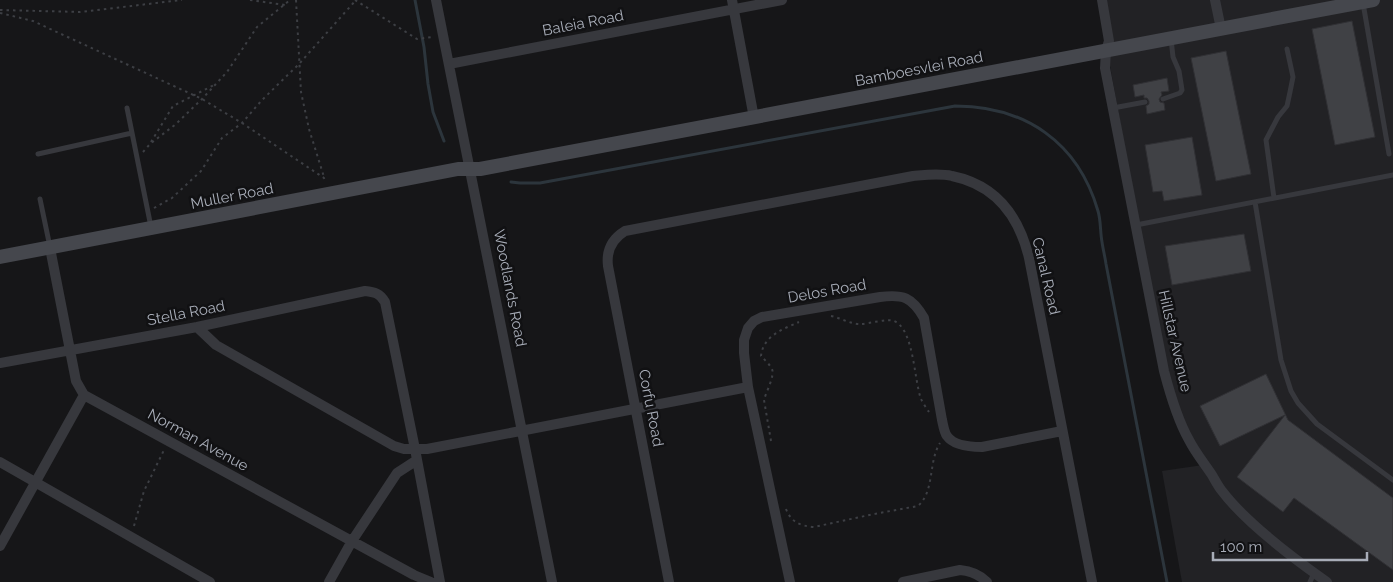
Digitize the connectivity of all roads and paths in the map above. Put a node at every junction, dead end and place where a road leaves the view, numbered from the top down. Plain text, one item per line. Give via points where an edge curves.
1 (182, 0) edge
2 (250, 0) edge
3 (290, 0) edge
4 (296, 0) edge
5 (356, 0) edge
6 (436, 0) edge
7 (782, 0) edge
8 (1102, 0) edge
9 (1215, 0) edge
10 (1368, 1) edge
11 (1334, 3) edge
12 (285, 5) junction
13 (733, 5) edge
14 (0, 11) edge
15 (1221, 29) junction
16 (429, 38) dead end
17 (1170, 38) junction
18 (1287, 49) dead end
19 (1106, 50) junction
20 (299, 64) junction
21 (448, 64) junction
22 (216, 84) junction
23 (193, 95) junction
24 (202, 99) junction
25 (1163, 99) dead end
26 (1145, 102) dead end
27 (127, 108) dead end
28 (1113, 108) junction
29 (754, 118) junction
30 (242, 123) junction
31 (132, 133) junction
32 (150, 144) junction
33 (38, 154) dead end
34 (1389, 154) dead end
35 (137, 158) junction
36 (471, 169) junction
37 (1393, 175) edge
38 (324, 178) junction
39 (328, 194) junction
40 (1274, 198) junction
41 (40, 199) dead end
42 (1255, 202) junction
43 (148, 212) junction
44 (1136, 225) junction
45 (151, 228) junction
46 (613, 241) joint
47 (50, 248) junction
48 (0, 257) edge
49 (829, 316) dead end
50 (799, 322) dead end
51 (197, 327) junction
52 (70, 350) junction
53 (0, 363) edge
54 (748, 387) junction
55 (84, 395) junction
56 (636, 408) junction
57 (931, 414) dead end
58 (523, 430) junction
59 (1062, 431) junction
60 (951, 439) junction
61 (169, 441) junction
62 (772, 448) dead end
63 (415, 449) junction
64 (417, 460) junction
65 (0, 462) edge
66 (1393, 480) edge
67 (36, 482) junction
68 (783, 504) dead end
69 (131, 536) junction
70 (352, 541) junction
71 (0, 546) edge
72 (1312, 578) edge
73 (210, 582) edge
74 (329, 582) edge
75 (432, 582) edge
76 (440, 582) edge
77 (552, 582) edge
78 (670, 582) edge
79 (790, 582) edge
80 (903, 582) edge
81 (987, 582) edge
82 (1092, 582) edge
83 (1327, 582) edge

1 - 14 path via 80,12
2 - 12 path
3 - 12 path
4 - 20 path
5 - 16 path via 417,40
5 - 20 path
6 - 21 street, Woodlands Road
7 - 13 street, Baleia Road
8 - 19 street, Hillstar Avenue via 1109,39
9 - 15 street
10 - 11 street, Bamboesvlei Road
10 - 34 lane
11 - 15 street, Bamboesvlei Road
12 - 22 path via 257,27
13 - 21 street, Baleia Road
13 - 29 street
14 - 23 path via 33,21
15 - 17 street, Bamboesvlei Road
17 - 19 street, Bamboesvlei Road
17 - 25 lane via 1182,90
18 - 40 lane via 1293,77 1287,106 1266,140
19 - 28 street, Hillstar Avenue via 1104,68
19 - 29 street, Bamboesvlei Road
20 - 30 path
20 - 38 path via 309,129
21 - 36 street, Woodlands Road
22 - 23 path
22 - 24 path
23 - 24 path
23 - 32 path via 173,106
24 - 30 path
24 - 32 path
26 - 28 lane
27 - 31 lane
28 - 44 street, Hillstar Avenue
29 - 36 street, Bamboesvlei Road via 480,170
30 - 38 path
30 - 43 path via 222,138 201,171 172,198
31 - 33 lane
31 - 35 lane
32 - 35 path
35 - 43 lane
36 - 39 street, Muller Road
36 - 58 street, Woodlands Road
37 - 40 lane
38 - 39 path
39 - 45 street, Muller Road
40 - 42 lane
41 - 47 lane
42 - 44 lane
42 - 66 lane via 1281,360 1291,391 1317,424
43 - 45 lane
44 - 72 street, Hillstar Avenue via 1164,371 1188,439 1236,508
45 - 47 street, Muller Road
46 - 56 street, Corfu Road via 608,252 608,266
46 - 59 street, Canal Road via 625,231 913,176 933,174 971,182 1005,205 1022,235
47 - 48 street, Muller Road
47 - 52 street
49 - 57 path via 854,324 892,320 899,324 910,349 921,399
50 - 62 path via 776,333 762,351 761,356 773,375 764,400
51 - 52 street, Stella Road
51 - 63 street via 216,345 385,441 404,450
51 - 63 street, Stella Road via 365,291 377,293 385,302
52 - 53 street, Stella Road
52 - 55 street via 76,381
54 - 56 street
54 - 60 street, Delos Road via 744,340 754,321 895,295 917,306 924,318 942,420 946,435
54 - 79 street, Delos Road
55 - 61 street, Norman Avenue
55 - 67 street
56 - 58 street
56 - 78 street, Corfu Road
58 - 63 street
58 - 77 street, Woodlands Road
59 - 60 street via 982,447 962,445
59 - 82 street, Canal Road
60 - 68 path via 939,444 936,450 928,489 918,506 807,527 795,523
61 - 69 path via 144,490
61 - 70 street, Norman Avenue
63 - 64 street
64 - 70 street via 397,473
64 - 76 street
65 - 67 street
67 - 69 street
67 - 71 street
69 - 73 street
70 - 74 street
70 - 75 street, Norman Avenue
72 - 83 street, Hillstar Avenue
80 - 81 street via 960,570 978,575

